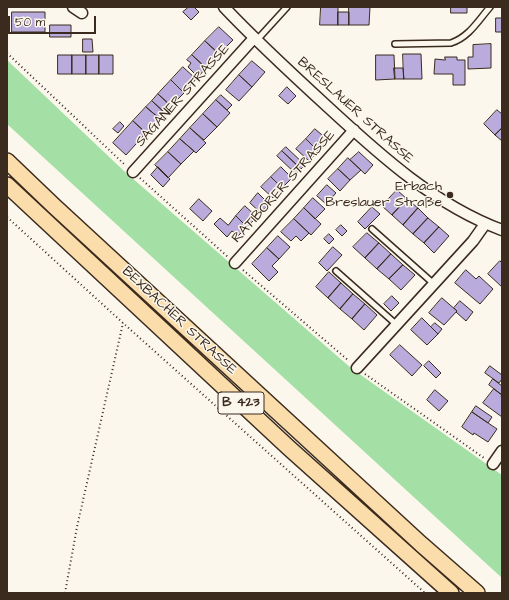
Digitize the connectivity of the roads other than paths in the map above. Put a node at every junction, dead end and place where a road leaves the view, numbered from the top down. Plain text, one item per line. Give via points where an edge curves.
1 (224, 7) edge
2 (287, 7) edge
3 (490, 7) edge
4 (255, 40) junction
5 (395, 44) dead end
6 (354, 130) junction
7 (7, 161) edge
8 (133, 172) road end
9 (7, 185) edge
10 (485, 224) junction
11 (372, 229) dead end
12 (502, 230) edge
13 (235, 263) road end
14 (336, 271) dead end
15 (434, 284) junction
16 (397, 325) junction
17 (357, 368) road end
18 (502, 451) edge
19 (493, 464) road end
20 (451, 593) edge
21 (477, 593) edge

1 - 4 street, BRESLAUER STRASSE
2 - 4 lane
3 - 5 lane via 469,33 459,40 451,43
4 - 6 street, BRESLAUER STRASSE
4 - 8 street, SAGANER STRASSE
6 - 10 street, BRESLAUER STRASSE via 414,181
6 - 13 street, RATIBORER STRASSE
7 - 21 main road, BEXBACHER STRASSE
9 - 20 main road, BEXBACHER STRASSE / B 423 via 288,448
10 - 12 street, BRESLAUER STRASSE
10 - 15 street
11 - 15 lane
14 - 16 lane
15 - 16 street
16 - 17 street
18 - 19 street

